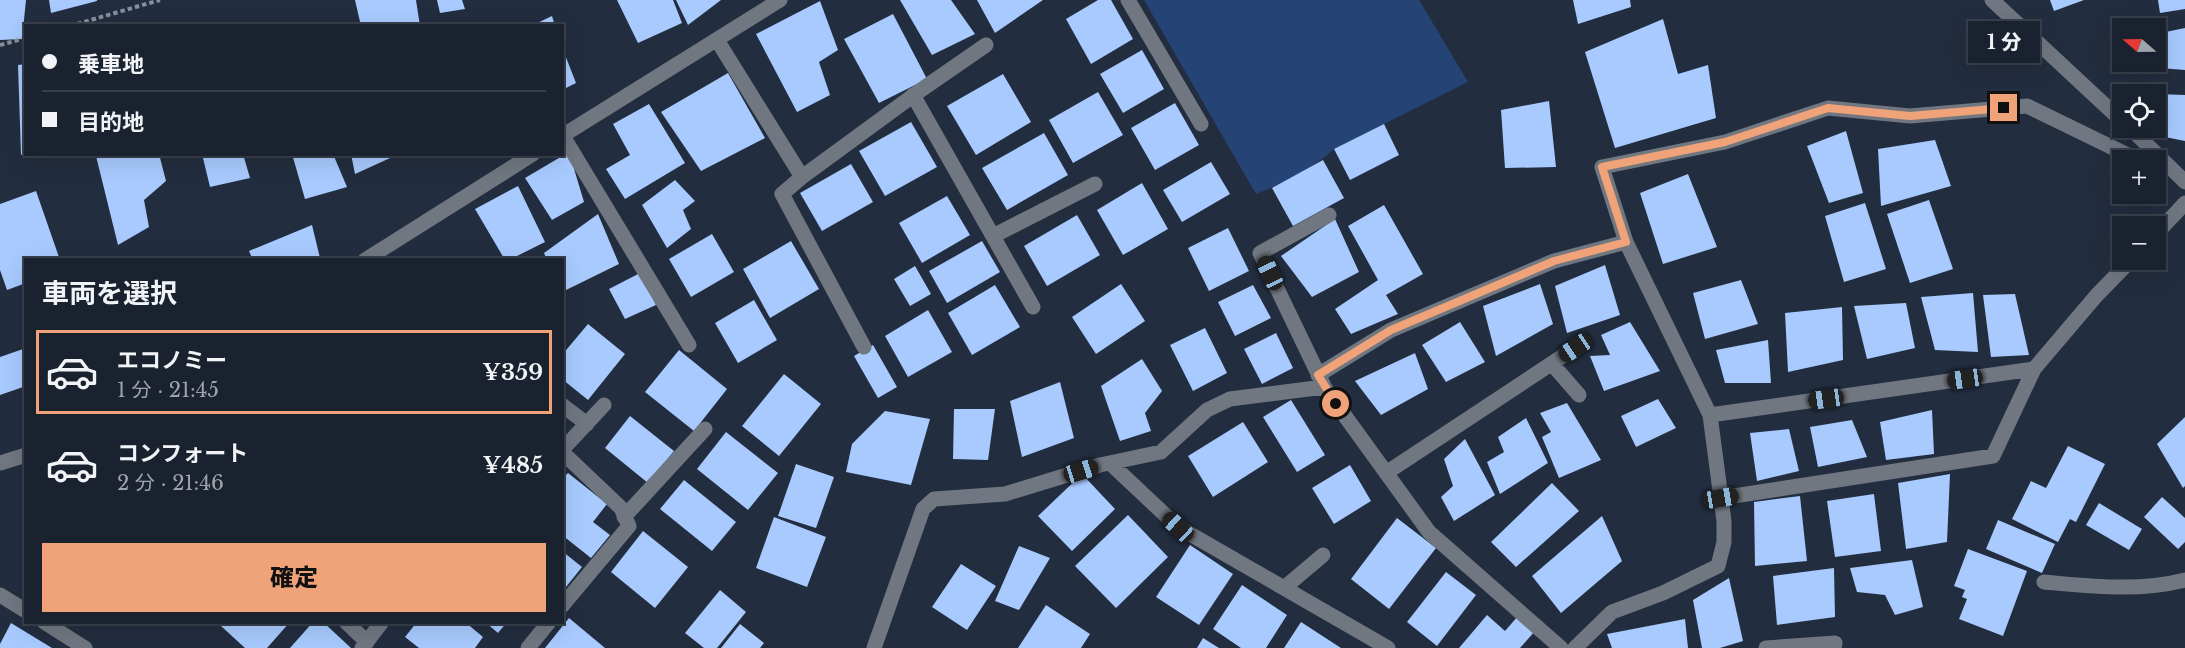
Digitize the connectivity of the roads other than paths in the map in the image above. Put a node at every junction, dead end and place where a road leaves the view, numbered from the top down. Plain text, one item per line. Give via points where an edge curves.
1 (780, 0) edge
2 (1128, 0) edge
3 (1992, 0) edge
4 (717, 40) junction
5 (986, 45) dead end
6 (913, 95) junction
7 (2112, 112) edge
8 (1201, 124) dead end
9 (564, 135) edge
10 (564, 138) edge
11 (2139, 138) edge
12 (2117, 150) edge
13 (2149, 150) edge
14 (530, 156) edge
15 (2166, 168) edge
16 (802, 177) junction
17 (2185, 182) edge
18 (1095, 184) dead end
19 (2185, 203) edge
20 (1329, 215) dead end
21 (2166, 223) edge
22 (993, 236) junction
23 (1626, 242) junction
24 (368, 258) edge
25 (2121, 270) edge
26 (1033, 307) dead end
27 (689, 345) dead end
28 (864, 346) dead end
29 (1575, 348) dead end
30 (1552, 364) junction
31 (2034, 369) junction
32 (1321, 381) junction
33 (1579, 395) dead end
34 (604, 405) dead end
35 (564, 407) edge
36 (1710, 415) junction
37 (586, 424) junction
38 (705, 429) dead end
39 (564, 449) edge
40 (564, 453) edge
41 (24, 456) edge
42 (0, 463) edge
43 (1110, 463) junction
44 (1386, 473) junction
45 (1721, 498) junction
46 (624, 517) junction
47 (1323, 555) dead end
48 (2185, 580) edge
49 (2044, 582) dead end
50 (1284, 588) junction
51 (0, 595) edge
52 (564, 604) edge
53 (24, 610) edge
54 (47, 624) edge
55 (348, 624) edge
56 (380, 624) edge
57 (547, 624) edge
58 (364, 645) edge
59 (85, 648) edge
60 (528, 648) edge
61 (874, 648) edge
62 (1388, 648) edge
63 (1561, 648) edge
64 (1575, 648) edge
65 (1766, 648) edge
66 (1833, 648) edge

1 - 4 street
2 - 8 street
3 - 7 street
4 - 9 street
4 - 16 street
5 - 6 street
6 - 16 street
6 - 22 street
10 - 27 street
11 - 13 street
12 - 23 street via 2027,106 1910,116 1828,108 1725,142 1602,167
14 - 24 street
15 - 17 street
16 - 28 street via 782,194
18 - 22 street
19 - 21 street
20 - 32 street via 1260,253
22 - 26 street
23 - 32 street via 1554,261 1391,330
23 - 36 street
25 - 31 street
29 - 30 street
30 - 33 street
30 - 44 street
31 - 36 street
31 - 45 street via 1993,456
32 - 43 street via 1230,399 1207,410 1161,452
32 - 44 street
34 - 37 street
35 - 37 street
36 - 45 street
37 - 39 street
38 - 46 street
40 - 46 street via 621,508
41 - 42 street
43 - 50 street via 1178,527
43 - 61 street via 1005,494 934,499 923,509
44 - 63 street via 1428,532
45 - 64 street via 1724,542 1718,566 1612,612
46 - 52 street via 628,526
47 - 50 street
48 - 49 street via 2109,587
50 - 62 street
51 - 53 street
54 - 59 street
55 - 58 street
56 - 58 street
57 - 60 street
65 - 66 street via 1835,643

